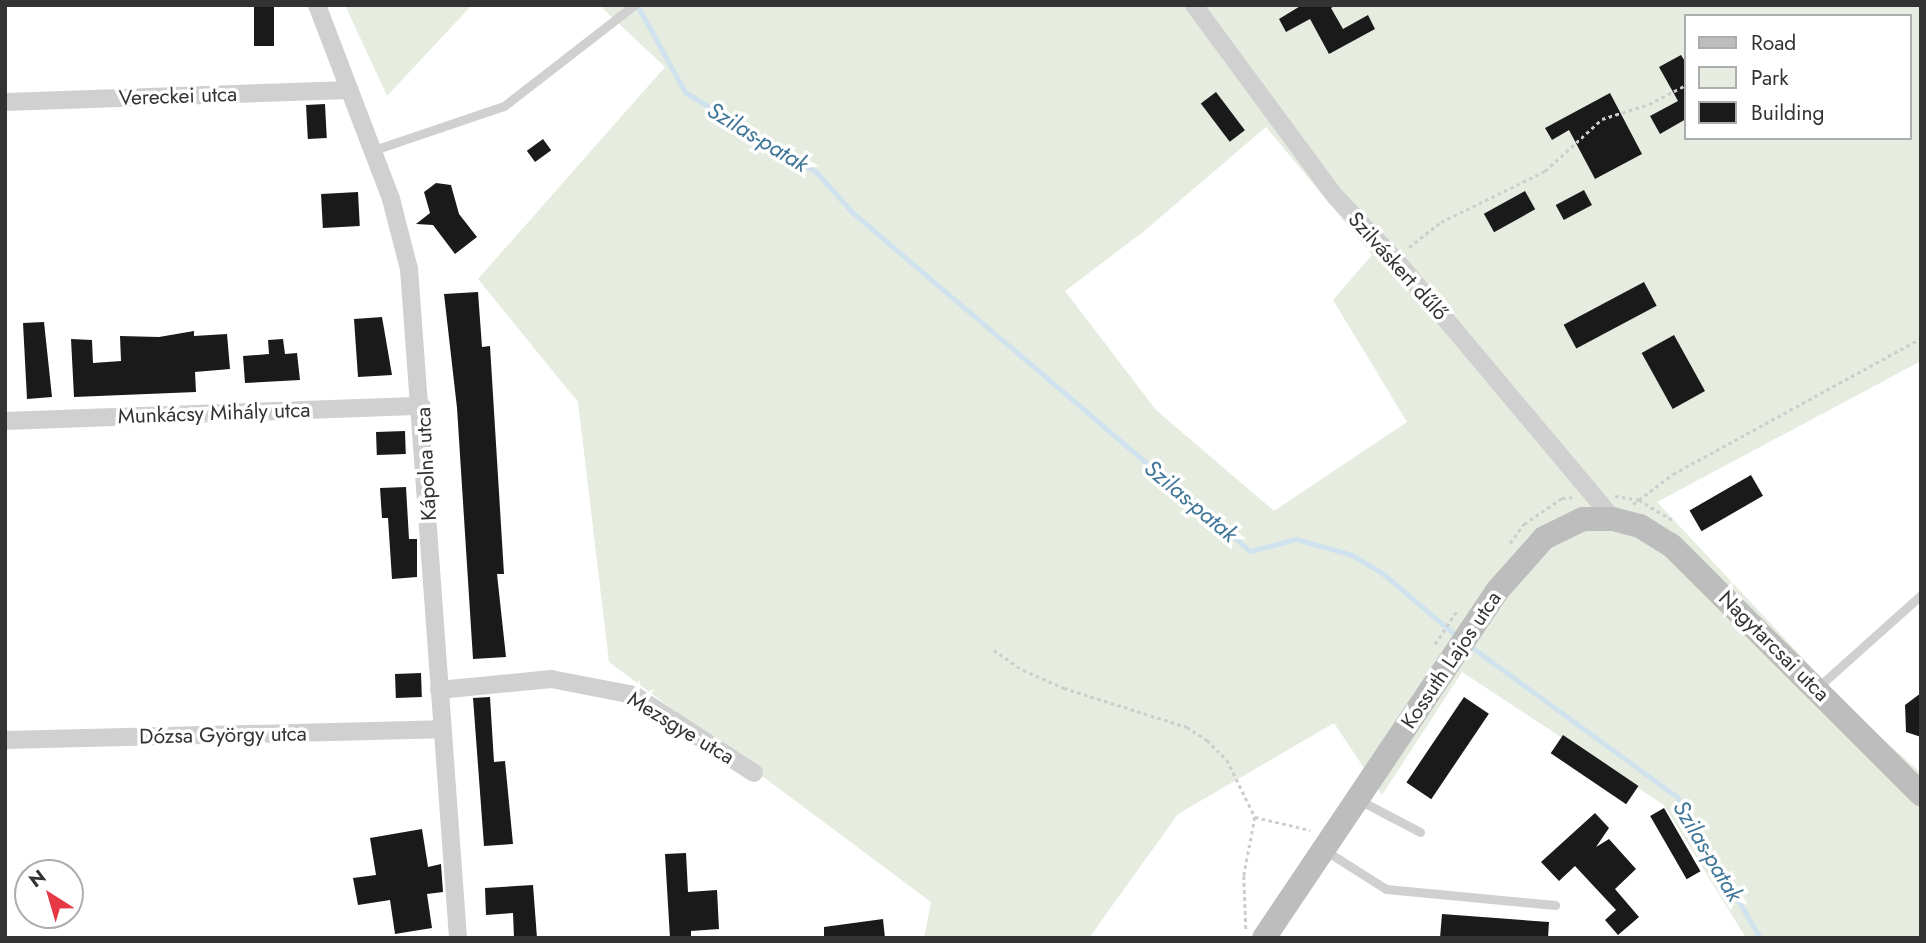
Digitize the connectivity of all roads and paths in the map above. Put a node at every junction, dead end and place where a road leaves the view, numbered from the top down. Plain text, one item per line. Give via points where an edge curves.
1 (317, 5) edge
2 (1194, 5) edge
3 (630, 8) edge
4 (1685, 86) edge
5 (350, 90) junction
6 (5, 102) edge
7 (374, 150) junction
8 (1401, 266) junction
9 (1921, 338) edge
10 (422, 406) junction
11 (5, 421) edge
12 (1613, 519) junction
13 (1921, 595) edge
14 (1448, 622) dead end
15 (1437, 638) dead end
16 (994, 650) dead end
17 (1816, 689) junction
18 (439, 690) junction
19 (440, 729) junction
20 (5, 740) edge
21 (754, 773) dead end
22 (1921, 794) edge
23 (1358, 799) junction
24 (1255, 817) junction
25 (1420, 832) dead end
26 (1327, 846) junction
27 (1555, 905) dead end
28 (1258, 936) edge
29 (458, 938) edge

1 - 5 street, Kápolna utca
2 - 8 street, Szilváskert dűlő via 1335,196
3 - 7 lane via 504,106
4 - 8 path via 1649,104 1602,119 1545,171 1418,236
5 - 6 street, Vereckei utca
5 - 7 street, Kápolna utca
7 - 10 street, Kápolna utca via 410,270
8 - 12 street, Szilváskert dűlő
9 - 12 path via 1673,474
10 - 11 street, Munkácsy Mihály utca
10 - 18 street, Kápolna utca
12 - 17 main road, Nagytarcsai utca via 1640,526 1671,545
12 - 23 main road, Kossuth Lajos utca via 1583,519 1544,538 1526,553
13 - 17 lane
14 - 15 path
16 - 24 path via 1023,670 1064,688 1187,727 1207,740 1233,771
17 - 22 main road, Nagytarcsai utca
18 - 19 street, Kápolna utca
18 - 21 street, Mezsgye utca via 551,679 634,695
19 - 20 street, Dózsa György utca
19 - 29 street, Kápolna utca
23 - 25 lane
23 - 26 main road, Kossuth Lajos utca
24 - 26 path via 1315,832
24 - 28 path via 1242,905 1246,929
26 - 27 lane via 1386,889
26 - 28 main road, Kossuth Lajos utca

